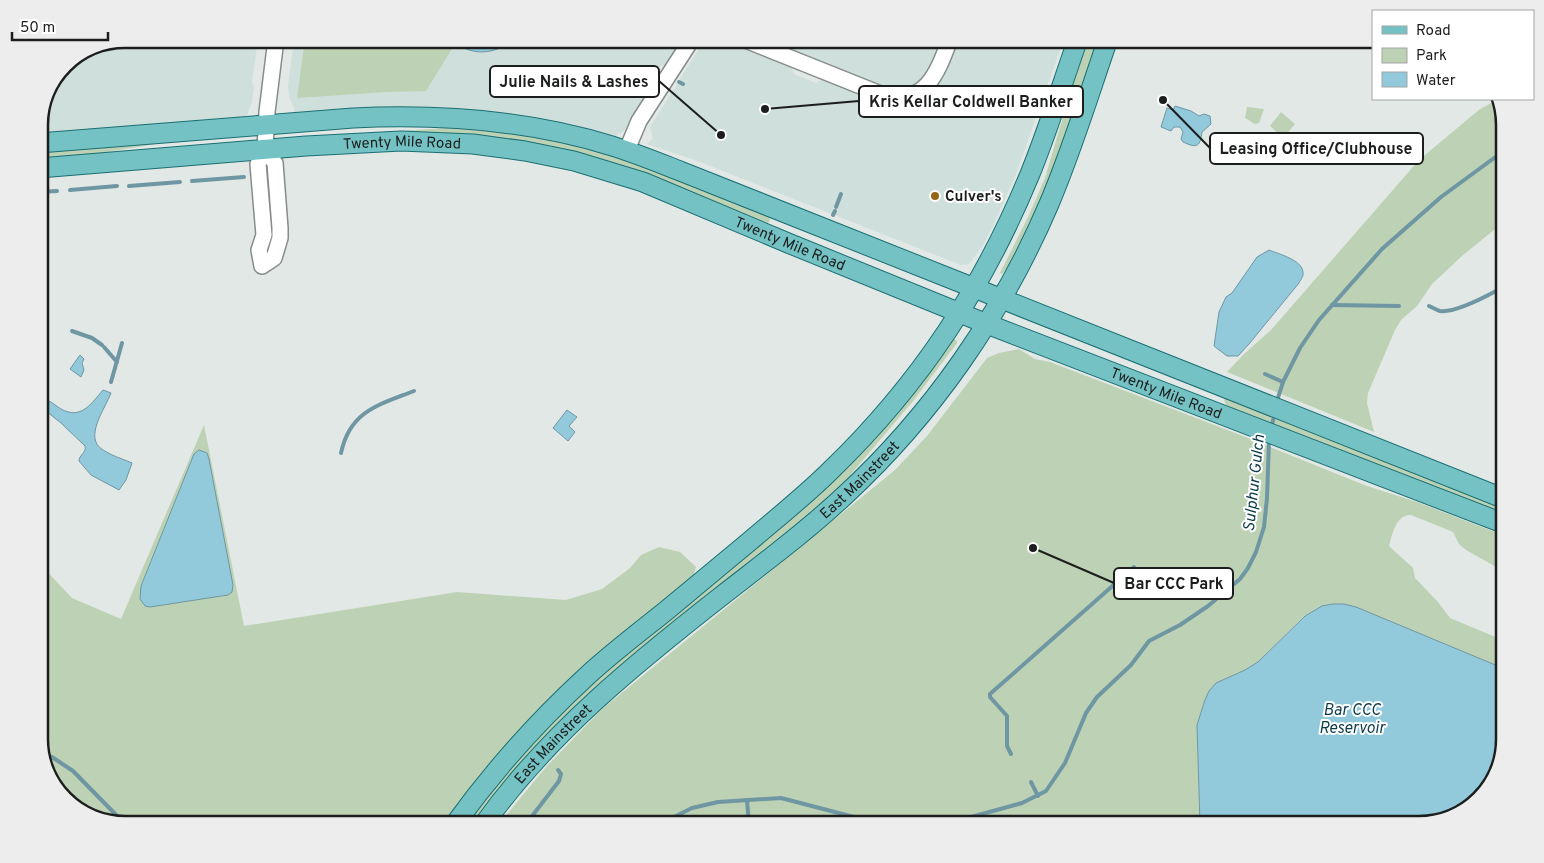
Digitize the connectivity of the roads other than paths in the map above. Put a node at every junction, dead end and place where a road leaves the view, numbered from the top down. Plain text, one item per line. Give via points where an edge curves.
1 (275, 48) edge
2 (686, 48) edge
3 (766, 48) edge
4 (946, 48) edge
5 (1075, 48) edge
6 (1105, 48) edge
7 (266, 126) junction
8 (48, 143) edge
9 (265, 149) junction
10 (626, 152) junction
11 (48, 167) edge
12 (976, 288) junction
13 (1001, 299) junction
14 (960, 312) junction
15 (987, 324) junction
16 (1496, 495) edge
17 (1496, 520) edge
18 (461, 816) edge
19 (491, 816) edge

1 - 7 street
2 - 10 street via 637,126
3 - 4 street via 895,98 913,95 930,83
5 - 12 main road, East Mainstreet via 1031,173
6 - 13 main road, East Mainstreet via 1050,203
7 - 8 main road, Twenty Mile Road
7 - 9 street
7 - 10 main road, Twenty Mile Road via 378,117 457,119 569,135
9 - 9 street via 258,164 264,230 259,250 262,266 274,258 280,228 275,163
9 - 11 main road, Twenty Mile Road
9 - 14 main road, Twenty Mile Road via 382,141 436,142 525,151 574,161 643,182
10 - 12 main road, Twenty Mile Road
12 - 13 main road, Twenty Mile Road
12 - 14 main road, East Mainstreet
13 - 15 main road, East Mainstreet
13 - 16 main road, Twenty Mile Road
14 - 15 main road, Twenty Mile Road
14 - 18 main road, East Mainstreet via 908,386 851,451 804,495 565,697 517,747
15 - 17 main road, Twenty Mile Road
15 - 19 main road, East Mainstreet via 930,403 860,481 812,525 596,699 533,764

